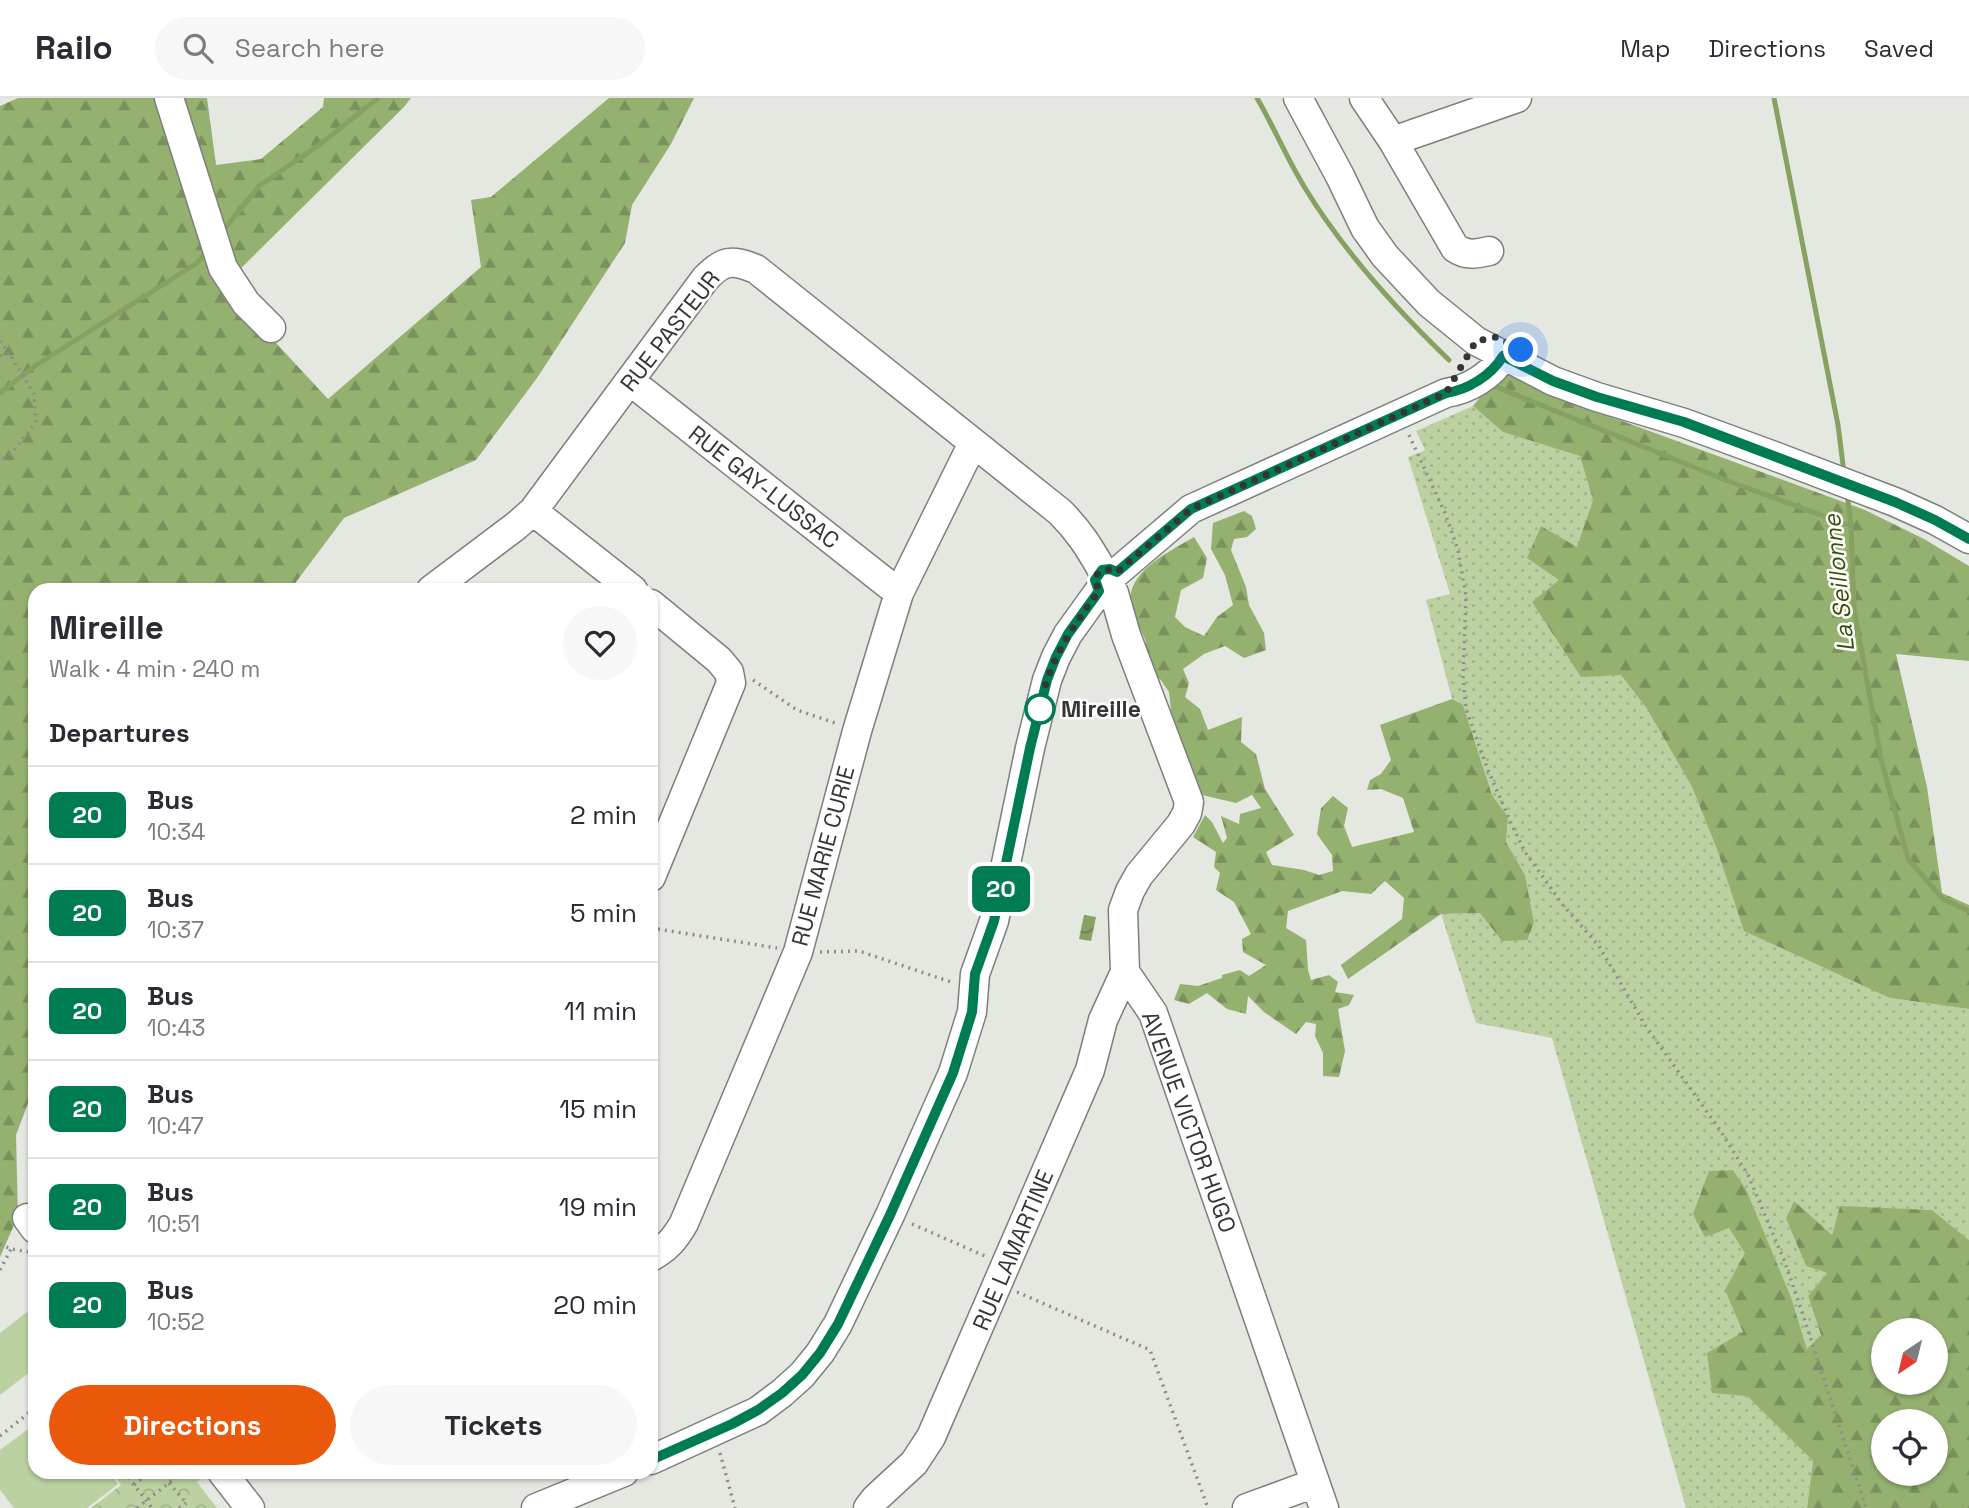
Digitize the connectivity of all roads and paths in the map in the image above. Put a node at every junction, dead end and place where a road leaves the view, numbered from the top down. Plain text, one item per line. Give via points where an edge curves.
1 (169, 98) edge
2 (1298, 98) edge
3 (1364, 98) edge
4 (1517, 98) edge
5 (1392, 141) junction
6 (1489, 251) dead end
7 (271, 328) dead end
8 (0, 341) edge
9 (1492, 345) junction
10 (9, 353) junction
11 (0, 356) edge
12 (629, 381) junction
13 (1399, 415) junction
14 (973, 443) junction
15 (0, 461) edge
16 (533, 511) junction
17 (1969, 539) edge
18 (1108, 582) junction
19 (440, 583) edge
20 (624, 583) edge
21 (899, 593) junction
22 (658, 610) edge
23 (1068, 634) junction
24 (1126, 635) junction
25 (729, 672) junction
26 (857, 731) junction
27 (658, 860) edge
28 (1125, 972) junction
29 (918, 1227) dead end
30 (0, 1244) edge
31 (11, 1250) junction
32 (28, 1251) edge
33 (658, 1253) edge
34 (0, 1270) edge
35 (1002, 1274) junction
36 (28, 1414) edge
37 (714, 1432) junction
38 (0, 1436) edge
39 (658, 1457) edge
40 (129, 1479) edge
41 (141, 1479) edge
42 (174, 1479) edge
43 (227, 1479) edge
44 (607, 1479) edge
45 (169, 1483) junction
46 (134, 1485) junction
47 (1320, 1495) edge
48 (146, 1500) junction
49 (137, 1508) edge
50 (152, 1508) edge
51 (179, 1508) edge
52 (250, 1508) edge
53 (536, 1508) edge
54 (735, 1508) edge
55 (868, 1508) edge
56 (1208, 1508) edge
57 (1247, 1508) edge
58 (1866, 1508) edge

1 - 7 street via 223,268 246,303
2 - 9 street via 1364,228 1385,256 1429,303
3 - 5 street
4 - 5 street
5 - 6 street via 1455,248 1474,254
8 - 10 path
9 - 13 street via 1488,373 1461,390
9 - 17 street via 1895,502
10 - 11 path
10 - 15 path via 34,394 36,421
12 - 14 street, RUE PASTEUR via 716,267 741,263 756,269
12 - 16 street, RUE PASTEUR
12 - 21 street, RUE GAY-LUSSAC
13 - 18 street via 1191,509
13 - 58 path via 1458,550 1466,596 1466,709 1488,770 1525,852 1599,946 1645,1026 1748,1175 1784,1260
14 - 18 street via 1076,528
14 - 21 street, RUE MARIE CURIE
16 - 19 street, RUE PASTEUR
16 - 20 street
18 - 23 street
18 - 24 street
21 - 26 street, RUE MARIE CURIE
22 - 25 street
23 - 24 street via 1083,627
23 - 37 street via 1044,689 994,921 975,974 969,1021 926,1136 861,1279 820,1353 782,1393
24 - 28 street via 1189,802 1181,824 1130,891 1123,910
25 - 26 path via 746,674 797,710
25 - 27 street via 727,696
26 - 33 street, RUE MARIE CURIE via 798,951 684,1223 674,1240
28 - 35 street, RUE LAMARTINE via 1103,1020 1090,1070
28 - 47 street, AVENUE VICTOR HUGO via 1153,1013
29 - 35 path
30 - 31 path
31 - 32 path
31 - 34 path
35 - 55 street, RUE LAMARTINE via 931,1437 914,1463
35 - 56 path via 1150,1350
36 - 38 path
37 - 39 street
37 - 54 path
40 - 46 path
41 - 46 path
42 - 45 path
43 - 52 street
44 - 53 street
45 - 48 path
45 - 51 path via 186,1504
46 - 48 path
47 - 57 street
48 - 49 path
48 - 50 path

